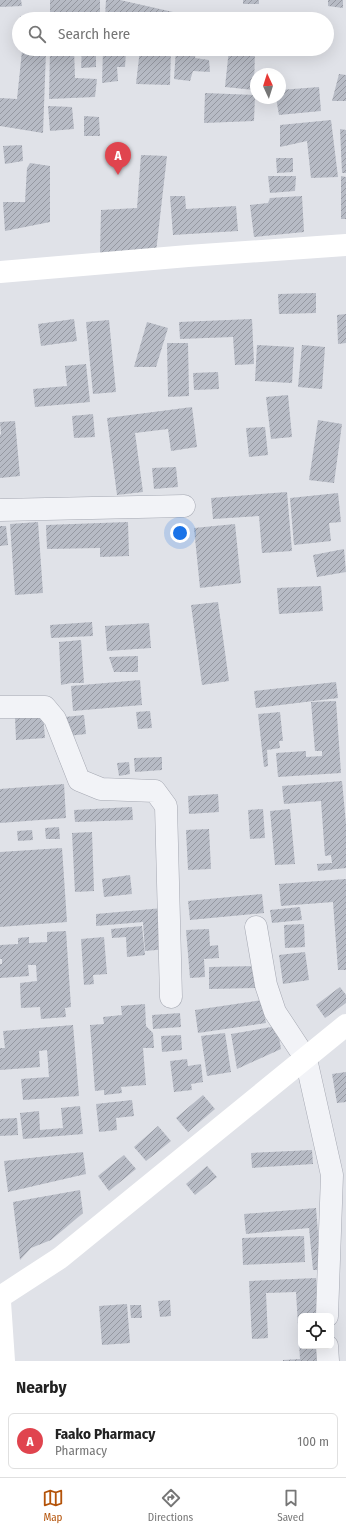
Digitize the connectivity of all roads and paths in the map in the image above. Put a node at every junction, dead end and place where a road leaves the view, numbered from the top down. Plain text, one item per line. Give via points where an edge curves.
1 (346, 245) edge
2 (0, 272) edge
3 (184, 506) dead end
4 (0, 510) edge
5 (0, 707) edge
6 (256, 927) dead end
7 (171, 997) dead end
8 (346, 1025) edge
9 (306, 1059) junction
10 (0, 1298) edge
11 (0, 1302) edge
12 (326, 1313) edge
13 (327, 1349) edge
14 (2, 1360) edge
15 (328, 1361) edge

1 - 2 street
3 - 4 street
5 - 7 street via 45,707 55,719 79,780 101,789 155,791 166,806
6 - 9 street via 266,985 275,1012
8 - 9 street
9 - 10 street via 60,1258
9 - 12 street via 332,1175
11 - 14 street
13 - 15 street

